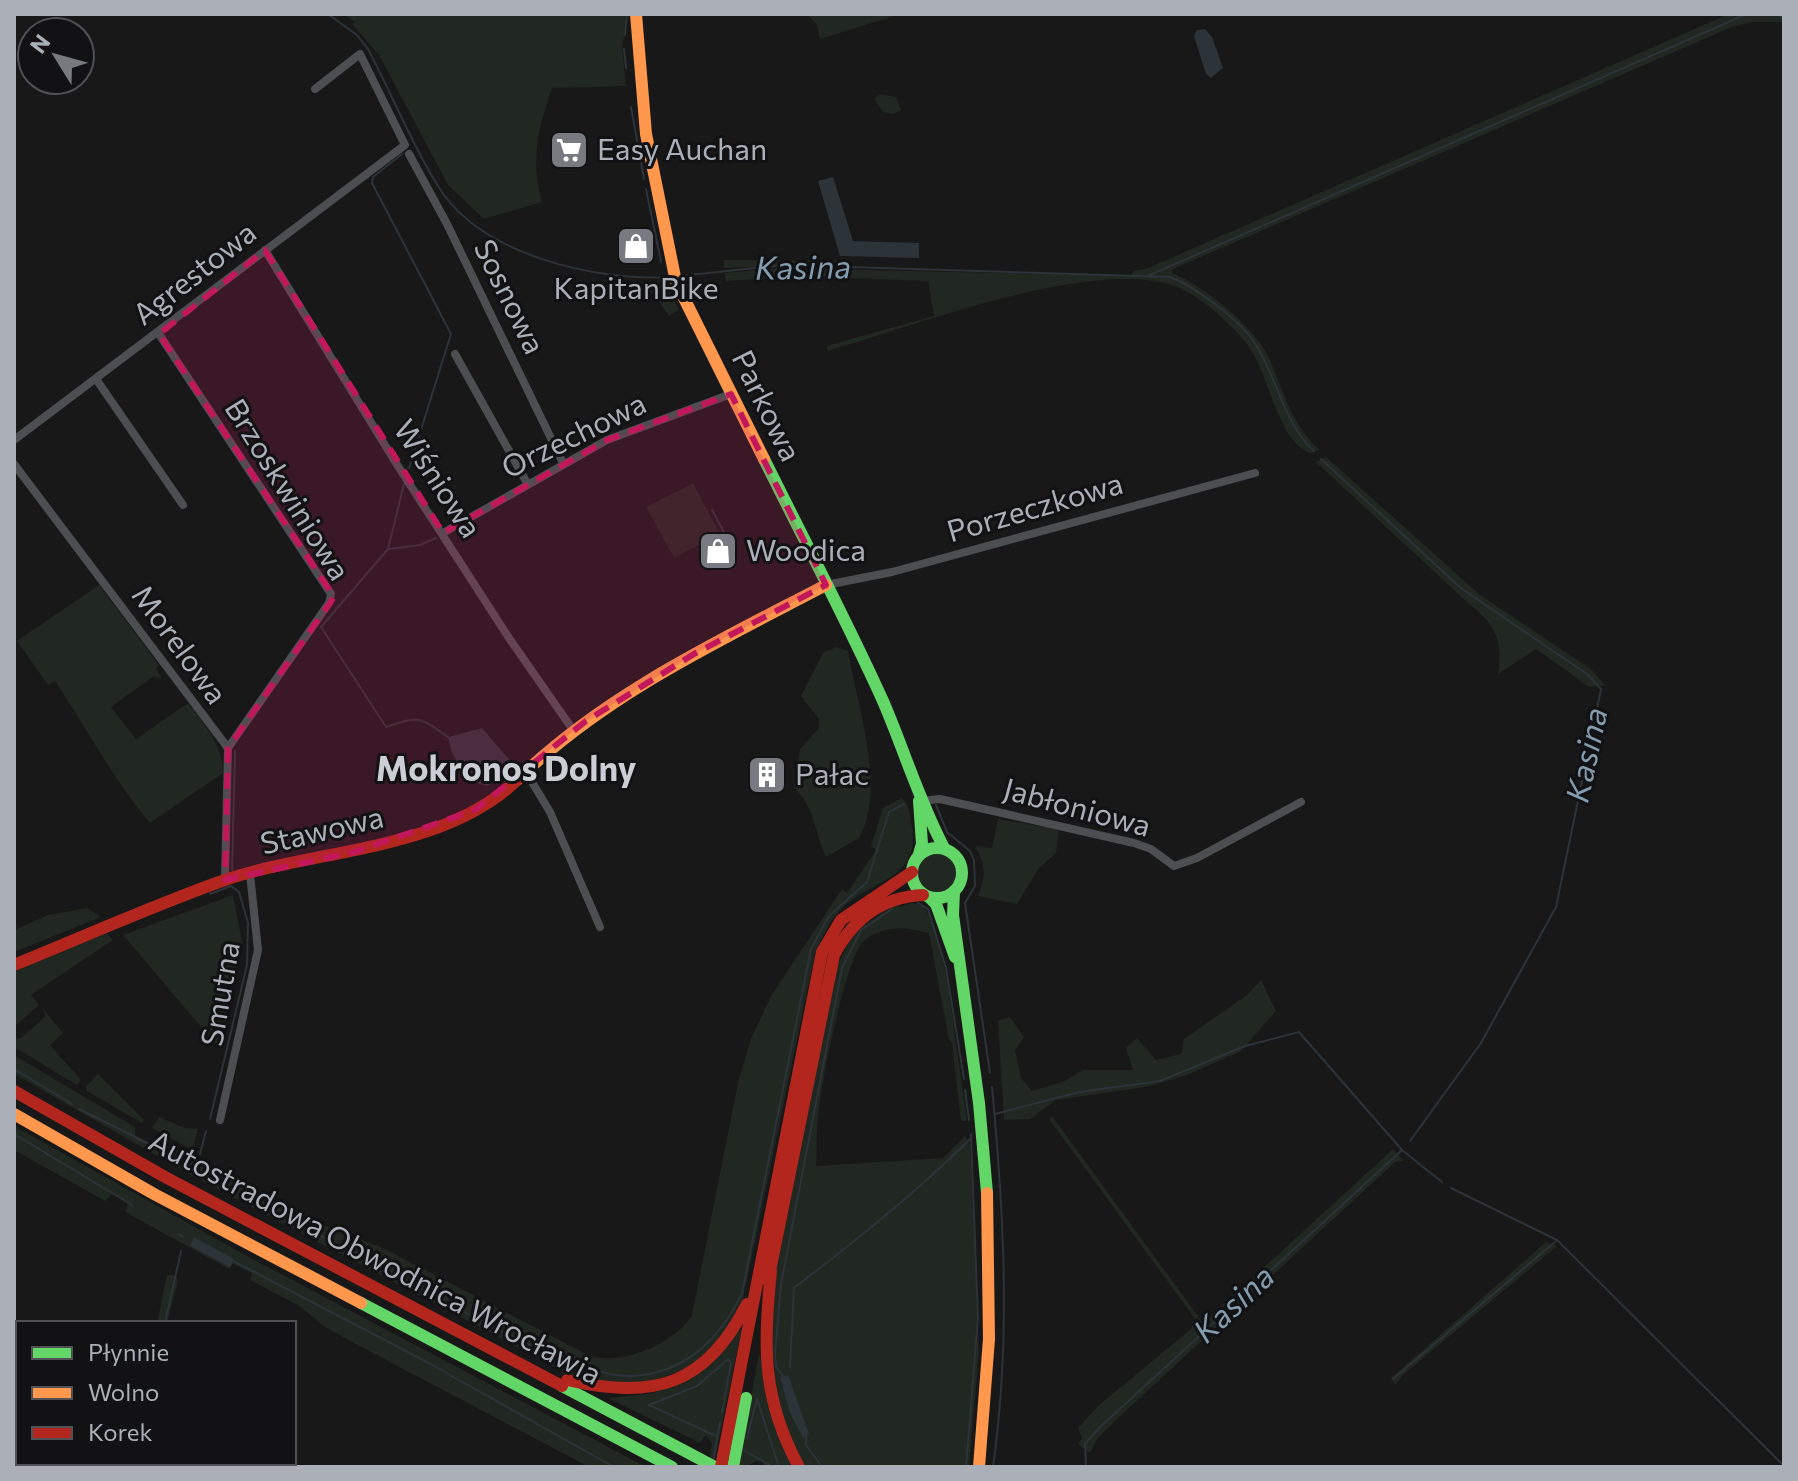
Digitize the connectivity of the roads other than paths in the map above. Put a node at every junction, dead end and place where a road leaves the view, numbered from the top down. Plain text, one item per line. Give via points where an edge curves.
1 (636, 14) edge
2 (315, 89) dead end
3 (407, 149) junction
4 (265, 250) junction
5 (159, 334) junction
6 (455, 354) dead end
7 (96, 379) junction
8 (731, 394) junction
9 (14, 440) edge
10 (563, 463) junction
11 (14, 464) edge
12 (1255, 473) dead end
13 (527, 483) junction
14 (183, 505) dead end
15 (443, 533) junction
16 (826, 585) junction
17 (573, 730) junction
18 (228, 748) junction
19 (526, 772) junction
20 (919, 801) junction
21 (1301, 802) dead end
22 (944, 848) junction
23 (919, 854) junction
24 (912, 872) junction
25 (250, 874) junction
26 (225, 880) junction
27 (954, 891) junction
28 (926, 896) junction
29 (600, 927) dead end
30 (957, 960) junction
31 (14, 965) edge
32 (14, 1091) edge
33 (14, 1114) edge
34 (220, 1120) dead end
35 (767, 1229) junction
36 (771, 1270) junction
37 (538, 1373) junction
38 (672, 1467) edge
39 (718, 1467) edge
40 (733, 1467) edge
41 (799, 1467) edge
42 (979, 1467) edge

1 - 8 main road, Parkowa via 642,107 673,273
2 - 3 street, Sosnowa via 360,54
3 - 4 street, Agrestowa
3 - 10 street, Sosnowa
4 - 5 street, Agrestowa
4 - 15 street, Wiśniowa
5 - 7 street, Agrestowa
5 - 18 street, Brzoskwiniowa via 331,594
6 - 13 street
7 - 9 street, Agrestowa
7 - 14 street
8 - 10 street, Orzechowa via 614,437
8 - 16 main road, Parkowa
10 - 13 street, Orzechowa
11 - 18 street, Morelowa
12 - 16 street, Porzeczkowa via 919,565
13 - 15 street, Orzechowa
15 - 17 street, Wiśniowa
16 - 17 main road, Stawowa via 686,659
16 - 20 main road, Parkowa via 894,727
17 - 19 main road, Stawowa
18 - 26 street, Morelowa
19 - 25 main road, Stawowa via 487,804 408,837
19 - 29 street via 546,804
20 - 21 street, Jabłoniowa via 940,799 1134,843 1174,866
20 - 22 main road, Parkowa
20 - 23 main road, Parkowa
22 - 23 main road
22 - 27 main road via 960,861
23 - 24 main road
24 - 28 main road via 912,881
24 - 35 main road via 855,907 826,942
25 - 26 main road, Stawowa
25 - 34 street, Smutna via 258,950
26 - 31 main road, Stawowa
27 - 28 main road via 940,899
27 - 30 main road
28 - 30 main road via 936,904
28 - 36 main road via 897,898 864,916 834,955
30 - 42 main road via 982,1125 991,1343
32 - 37 main road, Autostradowa Obwodnica Wrocławia via 179,1185
33 - 38 main road, Autostradowa Obwodnica Wrocławia via 154,1194
35 - 37 main road via 741,1320 719,1352 693,1373 660,1387 617,1392
35 - 39 main road
36 - 40 main road
36 - 41 main road via 765,1378 776,1421
37 - 39 main road, Autostradowa Obwodnica Wrocławia

